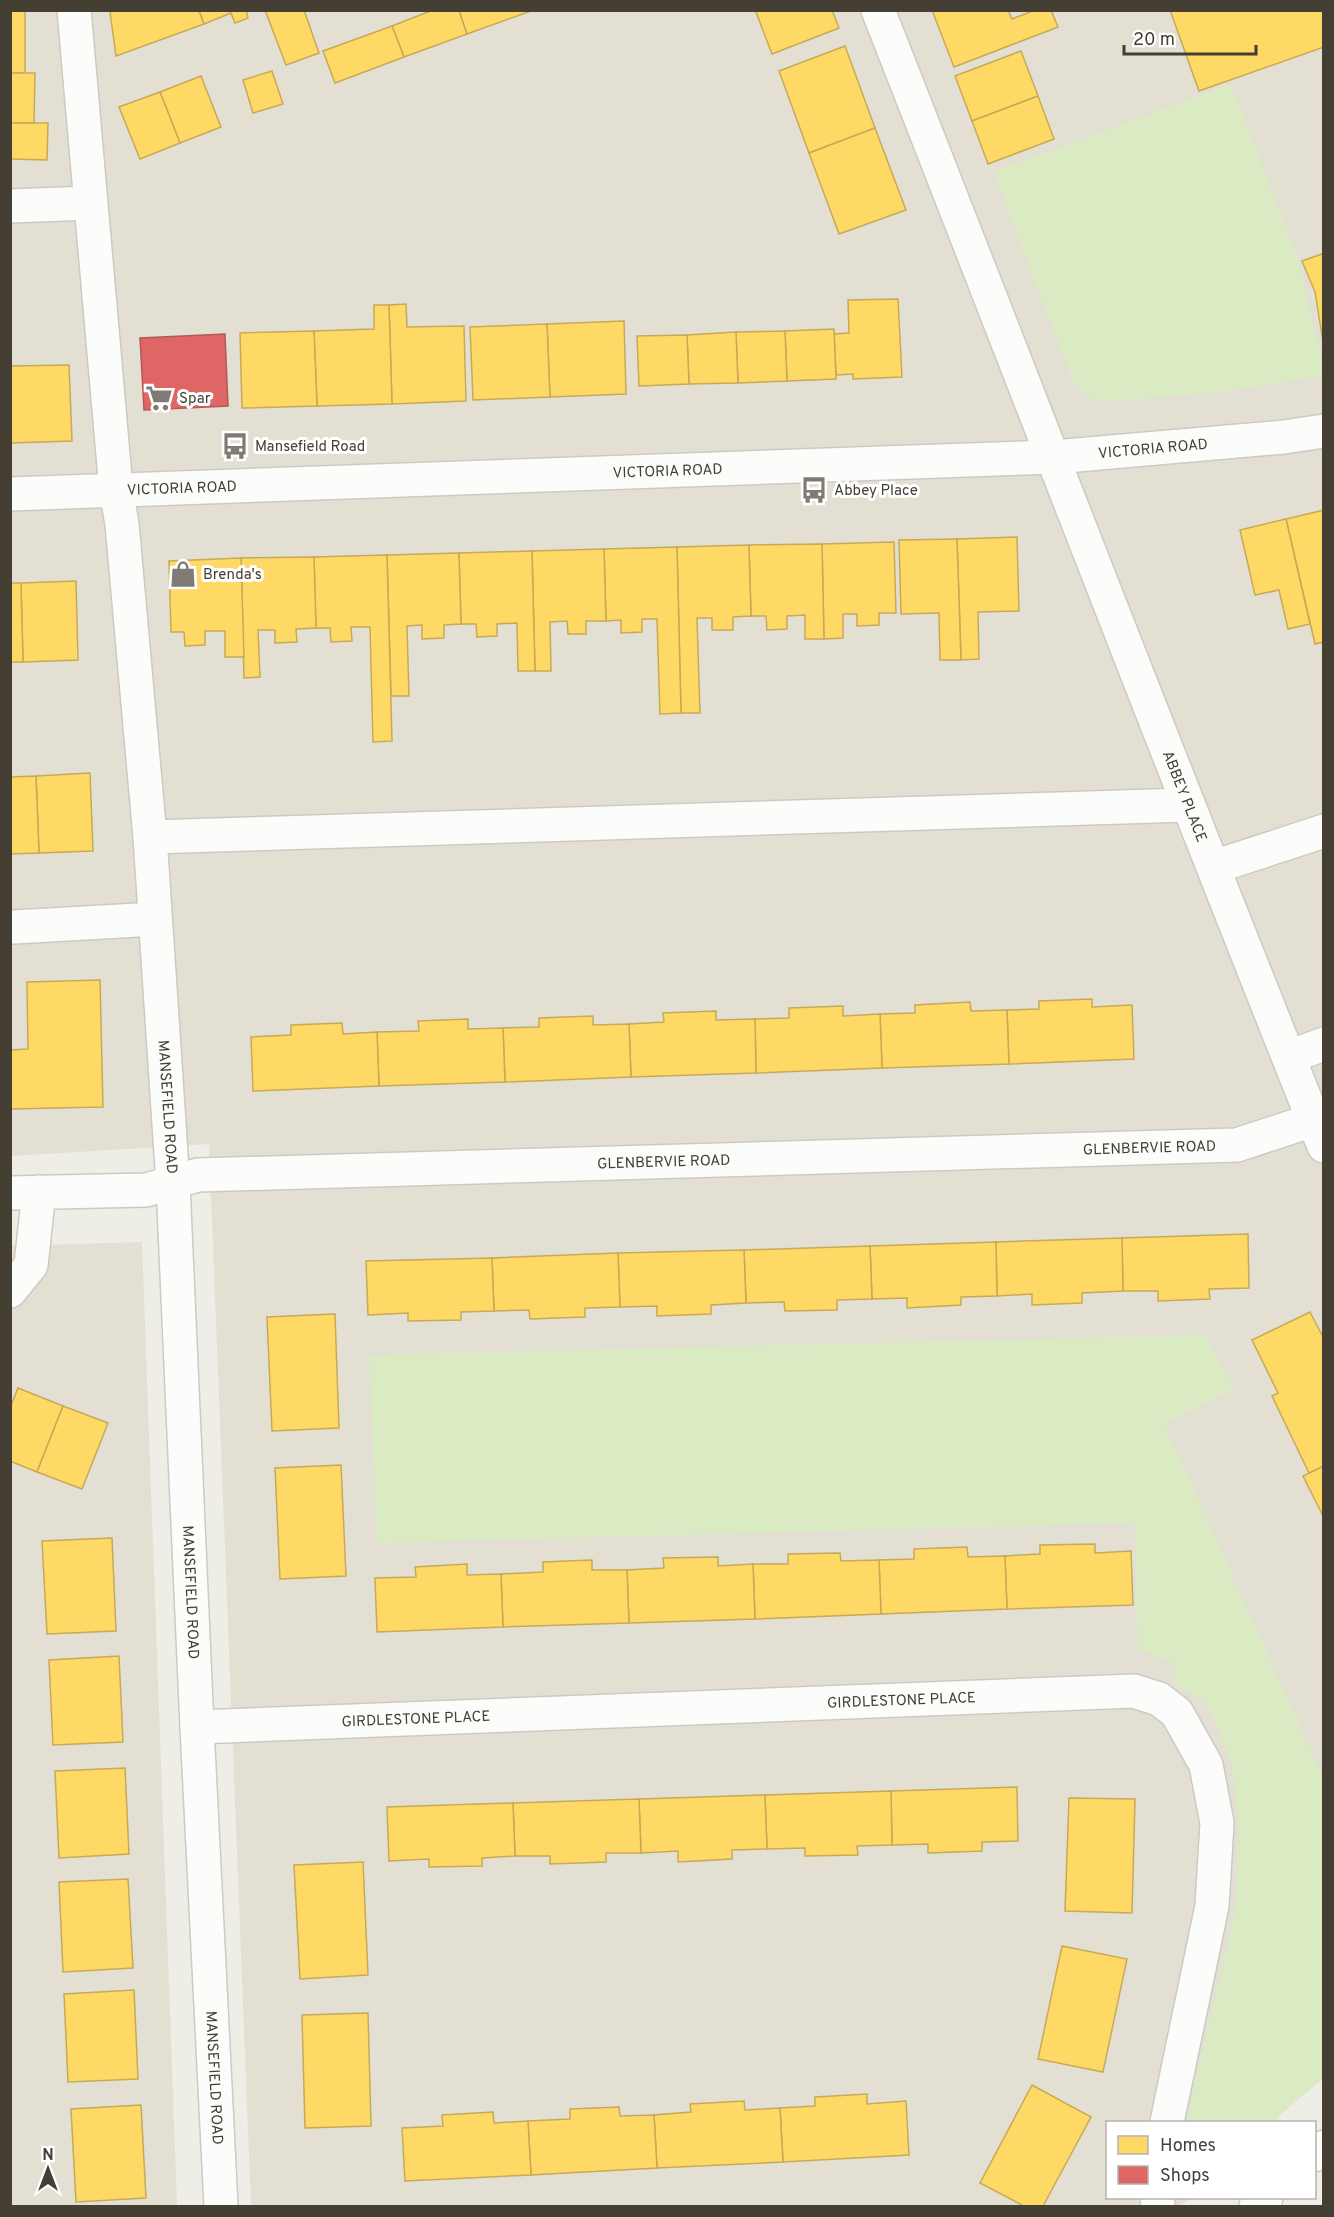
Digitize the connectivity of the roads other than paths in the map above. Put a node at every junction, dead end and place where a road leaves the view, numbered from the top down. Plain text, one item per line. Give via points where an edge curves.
1 (74, 10) edge
2 (878, 10) edge
3 (90, 203) junction
4 (10, 206) edge
5 (1323, 431) edge
6 (1054, 457) junction
7 (116, 489) junction
8 (10, 494) edge
9 (1187, 805) junction
10 (1323, 831) edge
11 (150, 837) junction
12 (1214, 867) junction
13 (155, 919) junction
14 (14, 927) dead end
15 (1323, 1044) edge
16 (1289, 1057) junction
17 (1318, 1133) edge
18 (173, 1184) junction
19 (25, 1193) edge
20 (10, 1291) edge
21 (197, 1726) junction
22 (1167, 2121) edge
23 (221, 2206) edge

1 - 3 street, MANSEFIELD ROAD
2 - 6 street, ABBEY PLACE
3 - 4 street
3 - 7 street, MANSEFIELD ROAD
5 - 6 street, VICTORIA ROAD
6 - 7 street, VICTORIA ROAD
6 - 9 street, ABBEY PLACE
7 - 8 street, VICTORIA ROAD
7 - 11 street, MANSEFIELD ROAD
9 - 11 street
9 - 12 street, ABBEY PLACE
10 - 12 street
11 - 13 street, MANSEFIELD ROAD
12 - 16 street, ABBEY PLACE
13 - 14 street
13 - 18 street, MANSEFIELD ROAD
15 - 16 street
16 - 17 street, ABBEY PLACE
17 - 18 street, GLENBERVIE ROAD via 1237,1145 210,1174
18 - 19 street, GLENBERVIE ROAD via 137,1191
18 - 21 street, MANSEFIELD ROAD
19 - 20 street via 31,1265
21 - 22 street, GIRDLESTONE PLACE via 1134,1691 1158,1699 1177,1713 1206,1765 1217,1823 1212,1906
21 - 23 street, MANSEFIELD ROAD

